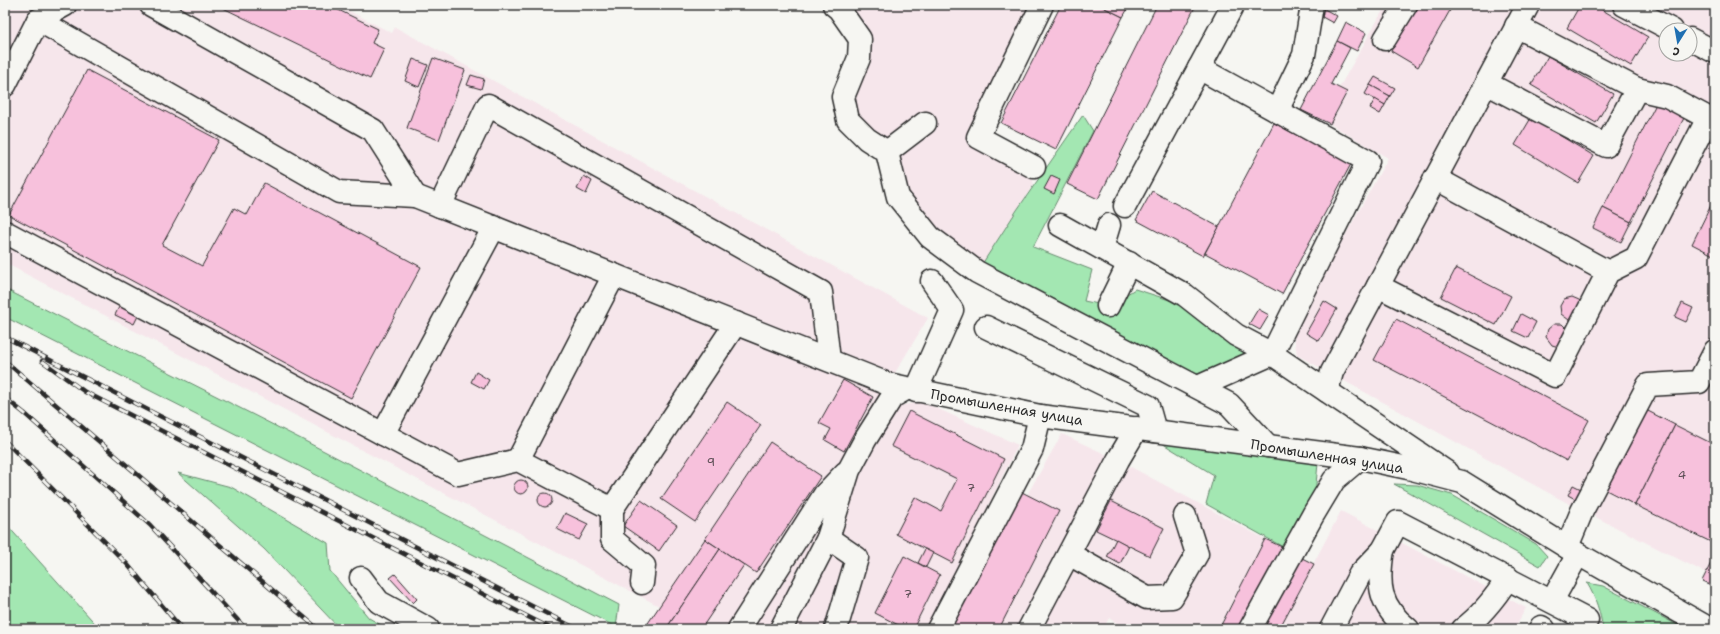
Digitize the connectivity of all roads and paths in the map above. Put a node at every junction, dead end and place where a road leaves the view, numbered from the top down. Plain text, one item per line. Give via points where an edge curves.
1 (65, 5) edge
2 (151, 5) edge
3 (834, 5) edge
4 (1042, 5) edge
5 (1232, 5) edge
6 (1312, 5) edge
7 (1406, 5) edge
8 (1528, 5) edge
9 (1624, 5) edge
10 (38, 20) junction
11 (1658, 23) edge
12 (1516, 26) junction
13 (1385, 39) dead end
14 (1698, 43) edge
15 (1715, 52) edge
16 (1199, 68) junction
17 (1486, 83) junction
18 (5, 86) edge
19 (1637, 89) junction
20 (1277, 111) junction
21 (925, 123) dead end
22 (887, 152) junction
23 (1034, 167) dead end
24 (1435, 178) junction
25 (415, 196) junction
26 (440, 206) junction
27 (1125, 206) dead end
28 (1060, 225) dead end
29 (1109, 225) dead end
30 (494, 227) junction
31 (5, 232) edge
32 (1102, 248) junction
33 (1129, 263) junction
34 (1608, 272) junction
35 (614, 275) junction
36 (932, 281) dead end
37 (1378, 286) junction
38 (1108, 306) dead end
39 (736, 323) junction
40 (986, 327) dead end
41 (1715, 351) edge
42 (1272, 354) junction
43 (829, 360) junction
44 (1707, 386) edge
45 (1198, 387) junction
46 (911, 390) junction
47 (1327, 391) junction
48 (1040, 416) junction
49 (1146, 430) junction
50 (384, 434) junction
51 (1268, 446) junction
52 (1360, 458) junction
53 (518, 460) junction
54 (849, 470) junction
55 (1462, 482) junction
56 (612, 509) junction
57 (1185, 516) dead end
58 (828, 538) junction
59 (1383, 550) junction
60 (1573, 550) junction
61 (1068, 554) junction
62 (361, 578) dead end
63 (1508, 578) junction
64 (642, 583) dead end
65 (1552, 601) junction
66 (753, 608) junction
67 (1587, 620) dead end
68 (786, 628) edge
69 (428, 629) edge
70 (739, 629) edge
71 (836, 629) edge
72 (938, 629) edge
73 (1029, 629) edge
74 (1250, 629) edge
75 (1331, 629) edge
76 (1408, 629) edge
77 (1463, 629) edge
78 (1540, 629) edge
79 (1544, 629) edge
80 (1710, 629) edge

1 - 10 street
2 - 25 street via 373,130
3 - 22 street via 860,39 859,58 843,97 848,120 867,139
4 - 23 street via 978,137
5 - 16 street
6 - 20 street via 1304,54
7 - 13 street
8 - 12 street
9 - 11 street
10 - 18 street
10 - 25 street, Промышленная улица via 339,192
12 - 17 street
12 - 19 street
14 - 15 street
16 - 20 street
16 - 27 street
17 - 19 street via 1606,146
17 - 24 street
19 - 34 street via 1667,96 1708,118 1636,258
20 - 42 street via 1368,162
21 - 22 street
22 - 45 street via 898,197 930,237 977,272
24 - 34 street
24 - 37 street
25 - 26 street, Промышленная улица
26 - 30 street, Промышленная улица
26 - 43 street via 488,105 821,292
28 - 32 street
29 - 32 street
30 - 35 street, Промышленная улица
30 - 50 street
31 - 50 street
32 - 33 street
33 - 38 street
33 - 42 street via 1185,295 1236,334
34 - 37 street via 1555,376
35 - 39 street, Промышленная улица
35 - 53 street
36 - 46 street via 952,310
37 - 47 street via 1332,372
39 - 43 street, Промышленная улица
39 - 56 street
40 - 49 street via 1148,406
41 - 44 street
42 - 45 street
42 - 47 street
43 - 46 street, Промышленная улица via 888,384
44 - 60 street via 1648,385 1582,511
45 - 51 street via 1229,404
46 - 48 street, Промышленная улица
46 - 54 street via 892,397
47 - 55 street
48 - 49 street, Промышленная улица
48 - 72 street via 1032,449
49 - 51 street, Промышленная улица
49 - 61 street via 1118,460
50 - 53 street via 458,474
51 - 52 street, Промышленная улица
52 - 55 street, Промышленная улица
52 - 74 street via 1334,480
53 - 56 street
54 - 58 street
54 - 66 street via 825,494
55 - 60 street, Промышленная улица
56 - 64 street via 612,539 644,566
57 - 61 street via 1197,554 1172,597 1147,598
58 - 68 street
58 - 71 street via 857,558
59 - 63 street via 1398,522
59 - 75 street via 1360,574
59 - 76 street via 1379,573 1383,598 1393,615
60 - 65 street
60 - 80 street, Промышленная улица
61 - 73 street
62 - 69 street via 379,602
63 - 65 street
63 - 77 street via 1481,615
65 - 67 street
66 - 68 street
66 - 70 street
78 - 79 street

